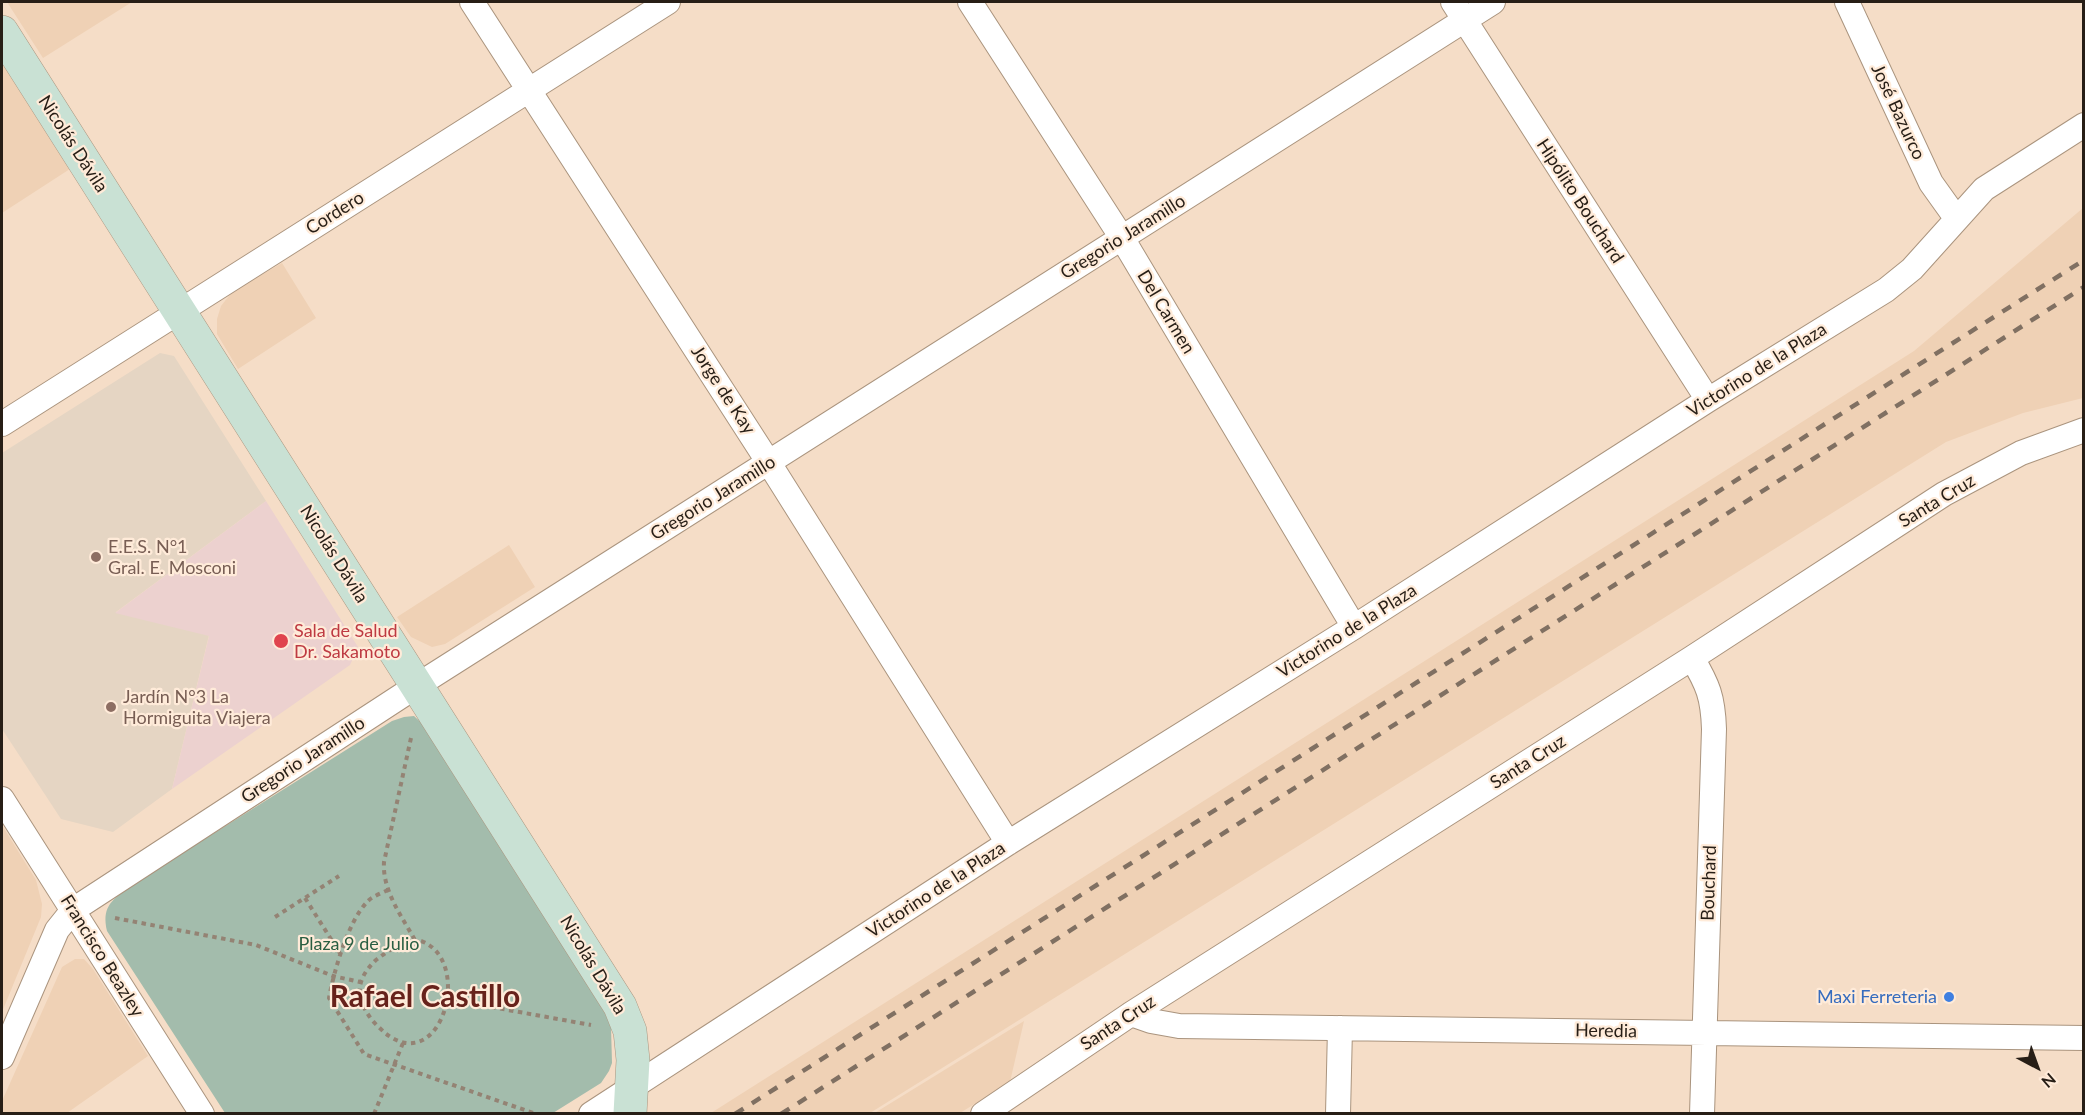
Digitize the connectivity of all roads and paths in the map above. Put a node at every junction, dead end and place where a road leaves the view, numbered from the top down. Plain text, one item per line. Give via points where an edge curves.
1 (472, 2) edge
2 (668, 2) edge
3 (970, 2) edge
4 (1493, 2) edge
5 (1847, 2) edge
6 (1459, 10) edge
7 (2, 32) edge
8 (529, 90) junction
9 (2084, 125) edge
10 (1956, 218) junction
11 (1122, 238) junction
12 (180, 311) junction
13 (1708, 400) junction
14 (2, 424) edge
15 (2084, 430) edge
16 (769, 463) junction
17 (1354, 627) junction
18 (1692, 658) junction
19 (420, 688) junction
20 (2, 799) edge
21 (1008, 843) junction
22 (339, 876) dead end
23 (388, 890) junction
24 (305, 898) junction
25 (73, 910) junction
26 (275, 917) dead end
27 (416, 942) junction
28 (341, 955) junction
29 (333, 976) junction
30 (360, 982) junction
31 (447, 999) junction
32 (1131, 1014) junction
33 (1340, 1028) junction
34 (630, 1031) junction
35 (1703, 1033) junction
36 (2084, 1038) edge
37 (403, 1043) junction
38 (2, 1057) edge
39 (394, 1064) junction
40 (630, 1100) edge
41 (202, 1113) edge
42 (374, 1113) edge
43 (536, 1113) edge
44 (591, 1113) edge
45 (982, 1113) edge
46 (1338, 1113) edge
47 (1702, 1113) edge

1 - 8 street, Jorge de Kay
2 - 8 street, Cordero
3 - 11 street, Del Carmen
4 - 6 street, Gregorio Jaramillo
5 - 10 street, José Bazurco via 1931,183
6 - 11 street, Gregorio Jaramillo
6 - 13 street, Hipólito Bouchard
7 - 12 street, Nicolás Dávila
8 - 12 street, Cordero
8 - 16 street, Jorge de Kay
9 - 10 street, Victorino de la Plaza via 1984,189
10 - 13 street, Victorino de la Plaza via 1912,269 1886,290
11 - 16 street, Gregorio Jaramillo
11 - 17 street, Del Carmen
12 - 14 street, Cordero
12 - 19 street, Nicolás Dávila
13 - 17 street, Victorino de la Plaza
15 - 18 street, Santa Cruz via 2021,453 1944,494
16 - 19 street, Gregorio Jaramillo
16 - 21 street, Jorge de Kay
17 - 21 street, Victorino de la Plaza
18 - 32 street, Santa Cruz
18 - 35 street, Bouchard via 1713,702 1714,729
19 - 23 path via 384,862
19 - 25 street, Gregorio Jaramillo
19 - 34 street, Nicolás Dávila via 620,1006
20 - 25 street, Francisco Beazley
21 - 40 street, Victorino de la Plaza
22 - 24 path
23 - 27 path
23 - 28 path via 369,900 355,918
24 - 26 path
24 - 28 path
25 - 29 path via 256,945
25 - 38 street, Gregorio Jaramillo via 57,930
25 - 41 street, Francisco Beazley
27 - 30 path via 384,953 366,969
27 - 31 path via 431,945 440,954 446,966
28 - 29 path
29 - 30 path
29 - 39 path via 329,998 364,1054
30 - 37 path via 364,1010 375,1024
31 - 34 path
31 - 37 path via 438,1026 429,1037 415,1044
32 - 33 street, Heredia via 1179,1026
32 - 45 street, Santa Cruz
33 - 35 street, Heredia
33 - 46 street
34 - 40 street, Nicolás Dávila
35 - 36 street, Heredia
35 - 47 street, Bouchard
37 - 39 path
39 - 42 path
39 - 43 path
40 - 44 street, Victorino de la Plaza

